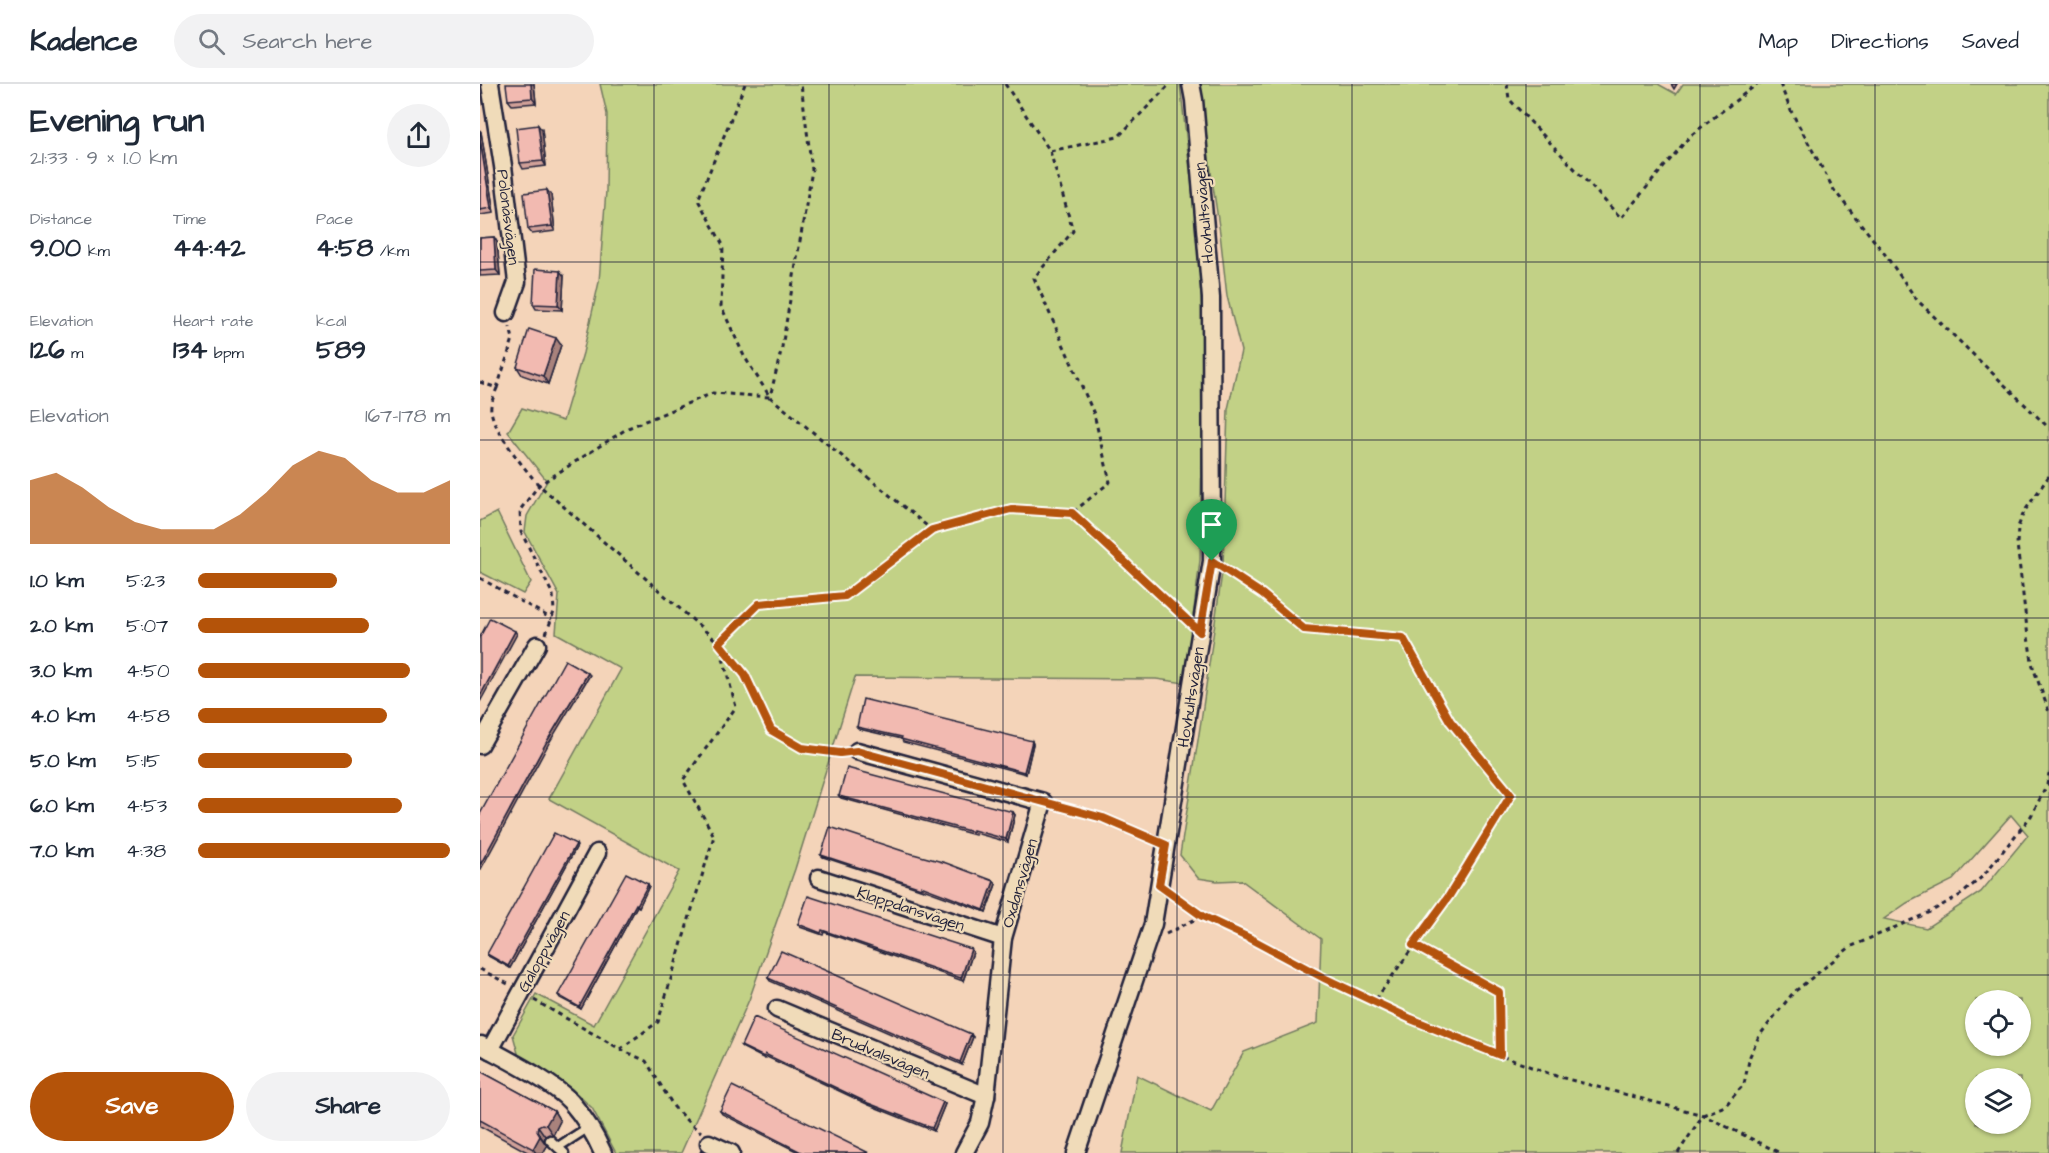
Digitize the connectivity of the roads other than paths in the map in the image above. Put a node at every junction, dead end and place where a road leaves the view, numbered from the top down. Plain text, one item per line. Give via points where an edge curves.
1 (490, 84) edge
2 (1191, 84) edge
3 (506, 313) road end
4 (537, 645) road end
5 (480, 745) edge
6 (857, 751) road end
7 (597, 853) dead end
8 (819, 878) dead end
9 (1003, 938) junction
10 (777, 1009) dead end
11 (485, 1047) edge
12 (986, 1096) junction
13 (589, 1127) junction
14 (550, 1140) dead end
15 (709, 1143) road end
16 (561, 1150) edge
17 (603, 1153) edge
18 (731, 1153) edge
19 (964, 1153) edge
20 (1076, 1153) edge

1 - 3 street, Polonäsvägen via 517,282
2 - 20 street, Hovhultsvägen via 1211,298 1212,561 1153,924
4 - 5 street
6 - 9 street, Oxdansvägen via 1043,802
7 - 11 street, Galoppvägen via 522,991
8 - 9 street, Klappdansvägen
9 - 12 street, Oxdansvägen
10 - 12 street, Brudvalsvägen
11 - 13 street via 557,1089
12 - 19 street, Oxdansvägen via 980,1123
13 - 16 lane
13 - 17 street
14 - 16 lane
15 - 18 street

